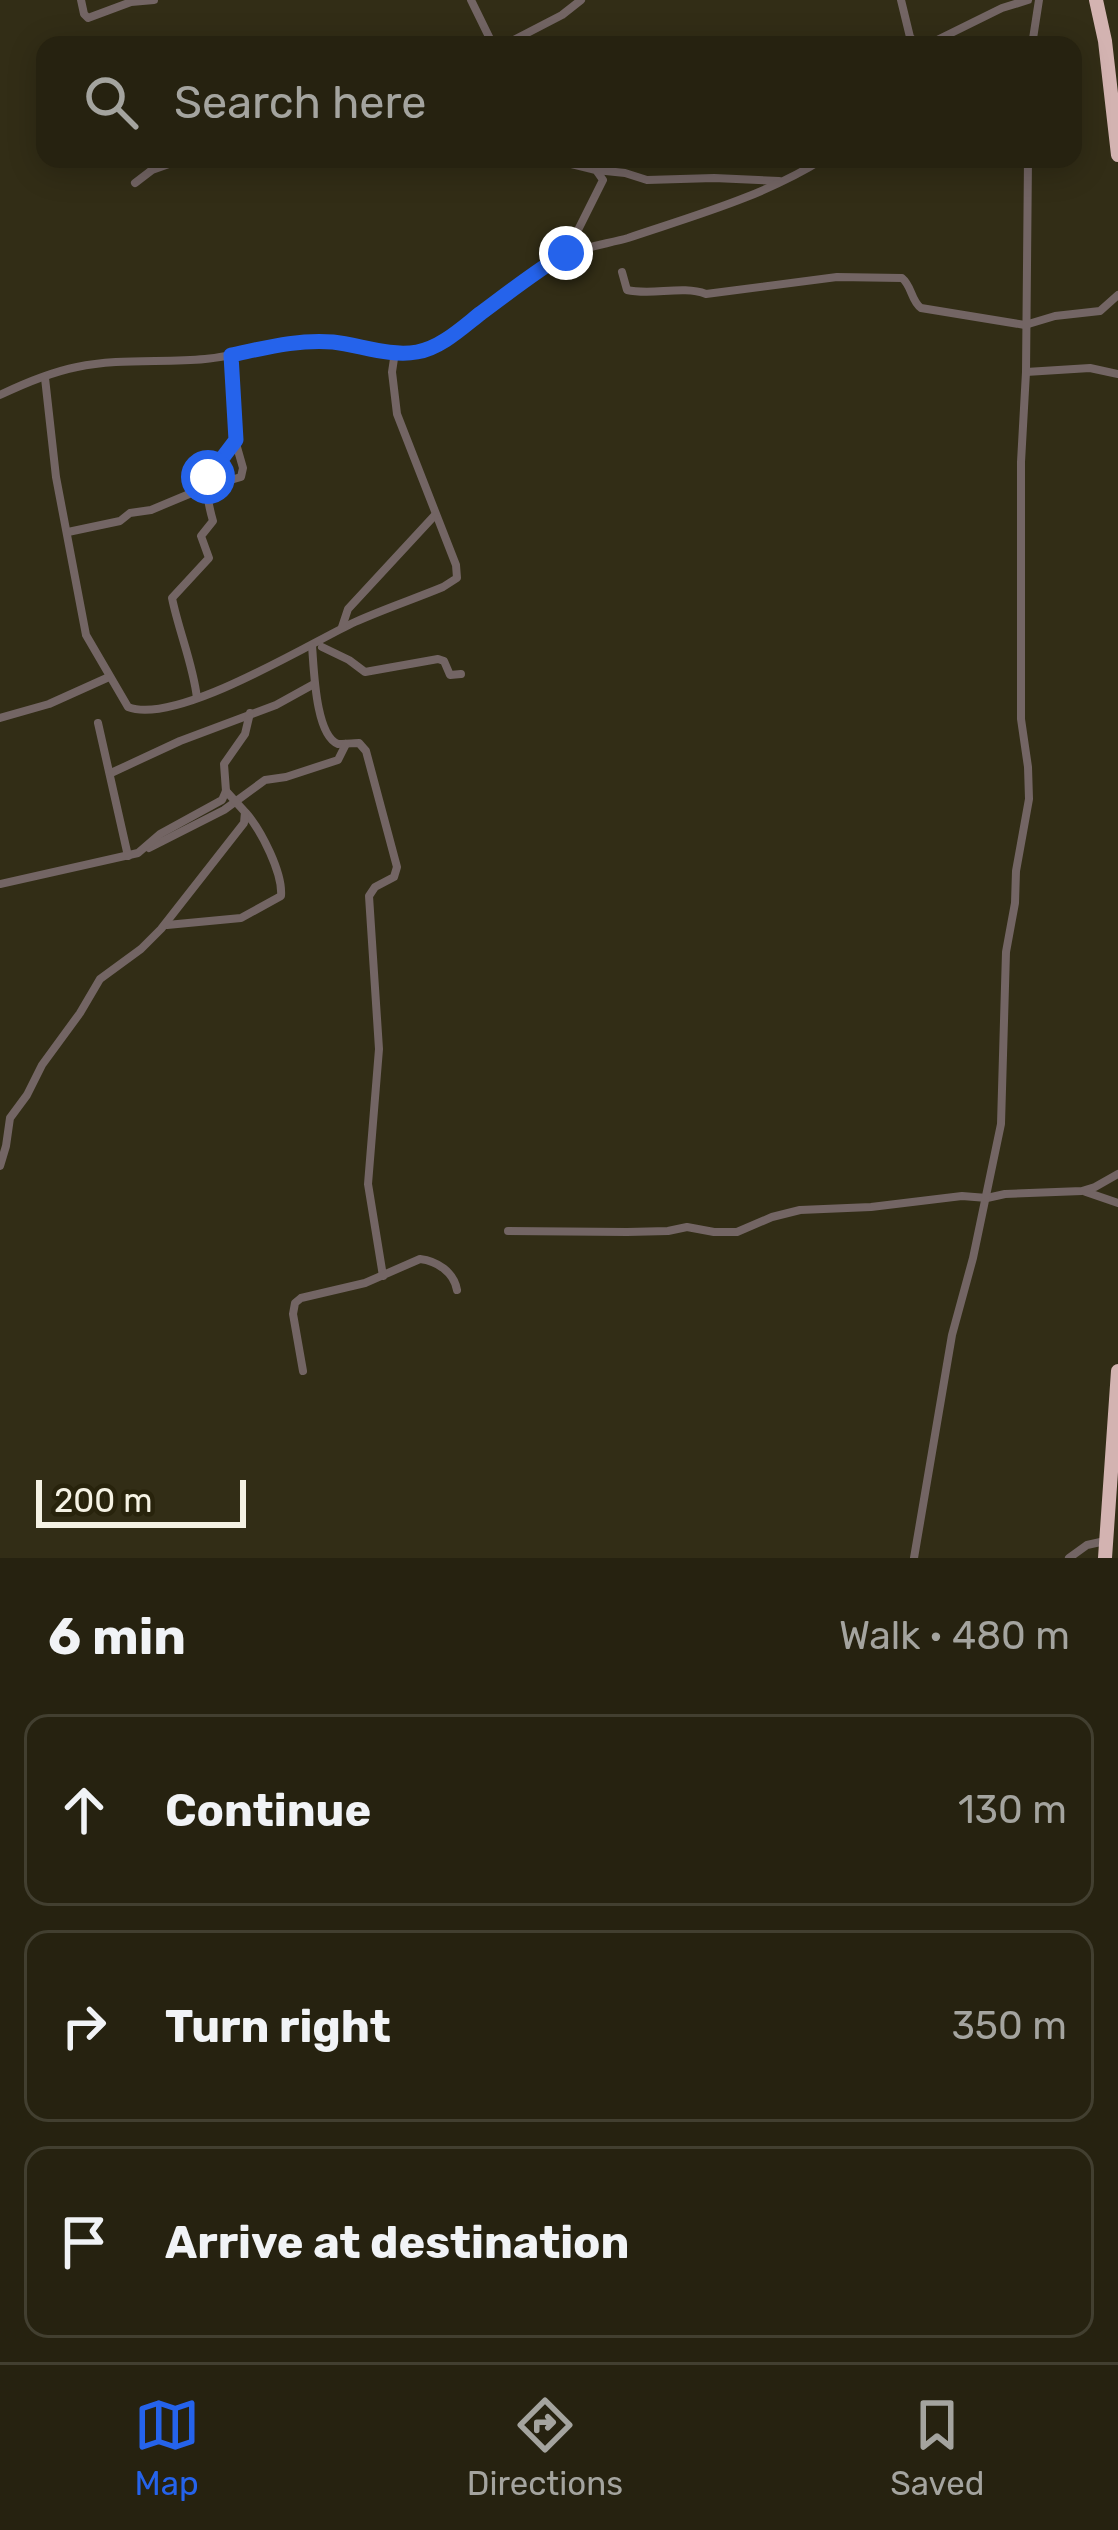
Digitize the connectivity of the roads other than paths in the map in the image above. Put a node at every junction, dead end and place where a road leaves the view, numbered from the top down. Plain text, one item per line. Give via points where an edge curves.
1 (81, 0) edge
2 (154, 0) edge
3 (471, 0) edge
4 (581, 0) edge
5 (902, 0) edge
6 (1028, 0) edge
7 (1039, 0) edge
8 (1096, 0) edge
9 (489, 36) edge
10 (522, 36) edge
11 (910, 36) edge
12 (945, 36) edge
13 (1033, 36) edge
14 (1118, 155) edge
15 (158, 168) edge
16 (588, 168) edge
17 (806, 168) edge
18 (1028, 168) edge
19 (596, 170) junction
20 (781, 181) junction
21 (135, 184) dead end
22 (566, 253) junction
23 (622, 272) dead end
24 (1118, 295) edge
25 (1025, 325) junction
26 (395, 352) junction
27 (231, 355) junction
28 (1026, 372) junction
29 (1118, 374) edge
30 (45, 377) junction
31 (0, 395) edge
32 (236, 440) junction
33 (206, 487) junction
34 (435, 514) junction
35 (68, 532) junction
36 (342, 629) junction
37 (320, 644) junction
38 (461, 674) dead end
39 (109, 677) junction
40 (315, 683) junction
41 (196, 698) junction
42 (250, 713) junction
43 (0, 718) edge
44 (98, 723) dead end
45 (346, 744) junction
46 (111, 773) junction
47 (226, 791) junction
48 (236, 801) junction
49 (245, 812) junction
50 (142, 851) junction
51 (128, 856) junction
52 (0, 884) edge
53 (164, 925) junction
54 (0, 1166) edge
55 (1118, 1174) edge
56 (1082, 1191) junction
57 (987, 1198) junction
58 (1118, 1203) edge
59 (508, 1232) dead end
60 (383, 1276) junction
61 (457, 1290) dead end
62 (303, 1371) dead end
63 (1118, 1371) edge
64 (1106, 1541) junction
65 (914, 1558) edge
66 (1069, 1558) edge
67 (1105, 1558) edge

1 - 2 street via 88,18
3 - 9 street
4 - 10 street
5 - 11 street
6 - 12 street
7 - 13 street
8 - 14 highway
15 - 21 street
16 - 19 street
17 - 20 street
18 - 25 street
19 - 20 street via 647,180
19 - 22 street via 603,180
20 - 22 street
22 - 26 street via 433,346
23 - 25 street via 628,292 641,294 897,278 921,308
24 - 25 street via 1100,311
25 - 28 street
26 - 27 street via 314,341
26 - 34 street via 397,414
27 - 30 street via 76,367
27 - 32 street
28 - 29 street
28 - 57 street via 1021,719 1029,799 1006,952 1001,1124
30 - 31 street
30 - 35 street
32 - 33 street
32 - 33 street via 241,477
33 - 35 street
33 - 41 street via 212,520 201,536 209,558 172,598
34 - 36 street via 348,609
34 - 36 street via 457,578
35 - 39 street via 86,635
36 - 37 street
37 - 38 street via 364,672 438,659 450,675
37 - 40 street
37 - 41 street
39 - 41 street via 132,710
39 - 43 street
40 - 42 street
40 - 45 street via 324,723 335,742
42 - 46 street
42 - 47 street via 224,764
44 - 46 street
45 - 48 street via 338,760 265,780
45 - 60 street via 366,752 397,867 369,896 379,1049 368,1184
46 - 51 street
47 - 48 street
47 - 50 street
48 - 49 street
48 - 50 street
49 - 53 street via 235,837
49 - 53 street via 268,850 281,896 241,918
50 - 51 street
51 - 52 street
53 - 54 street via 100,979 10,1118
55 - 56 street
56 - 57 street
56 - 58 street
57 - 59 street via 786,1212 727,1233 687,1226
57 - 65 street via 952,1335
60 - 61 street via 411,1261 434,1261
60 - 62 street via 295,1304
63 - 64 highway
64 - 66 street
64 - 67 highway

